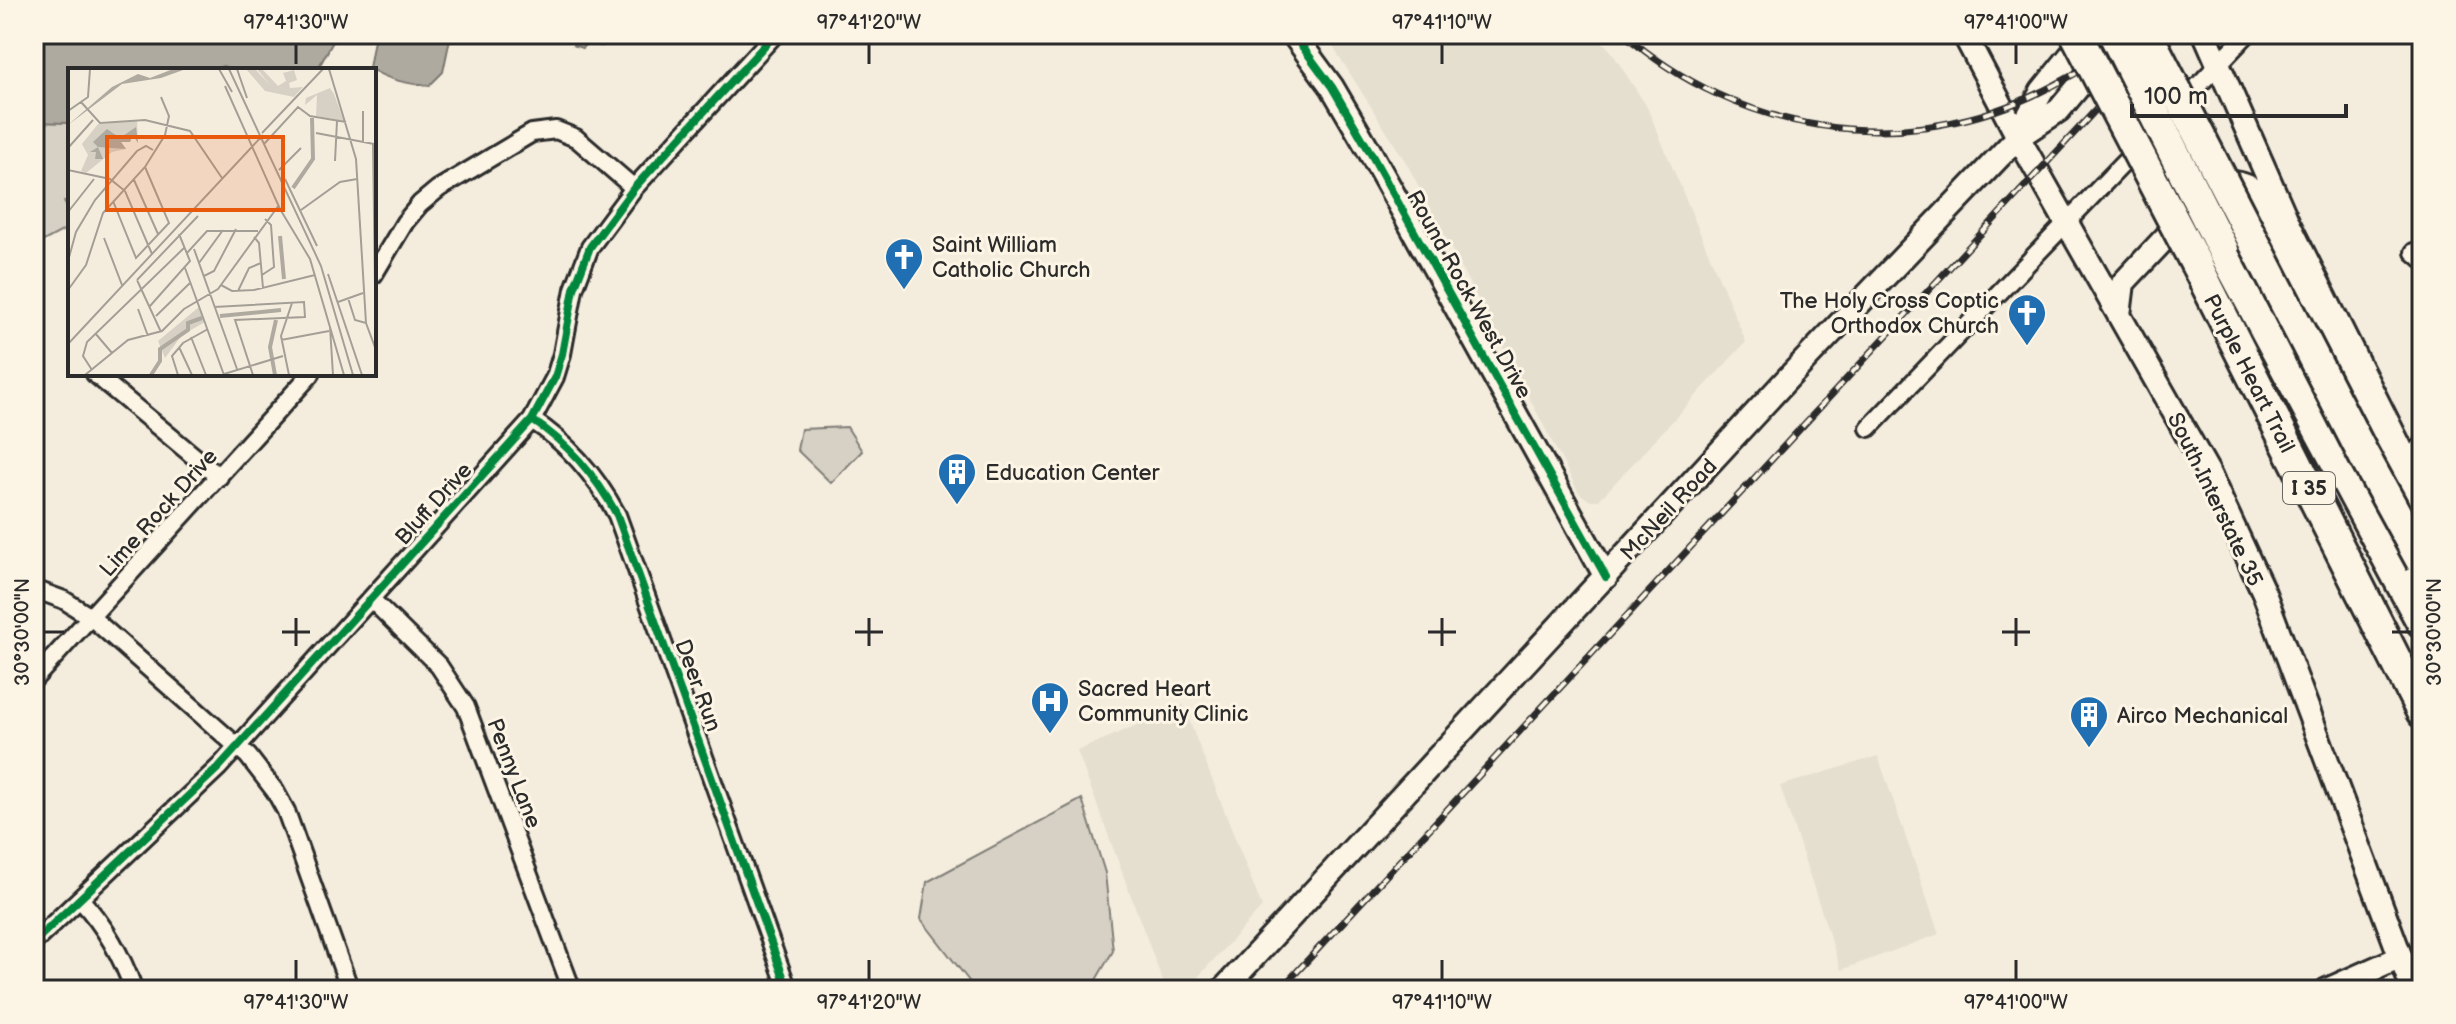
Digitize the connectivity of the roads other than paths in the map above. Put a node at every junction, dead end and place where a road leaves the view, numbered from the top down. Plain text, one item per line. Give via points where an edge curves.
1 (775, 34) edge
2 (1293, 34) edge
3 (1964, 34) edge
4 (2076, 34) edge
5 (2088, 34) edge
6 (2114, 34) edge
7 (2122, 34) edge
8 (2147, 34) edge
9 (2170, 34) edge
10 (2205, 34) edge
11 (2247, 34) edge
12 (2219, 64) junction
13 (2018, 137) junction
14 (634, 188) junction
15 (2067, 223) junction
16 (2288, 223) junction
17 (376, 271) edge
18 (2119, 315) junction
19 (97, 376) edge
20 (309, 376) edge
21 (532, 420) junction
22 (1869, 428) dead end
23 (2414, 452) edge
24 (219, 477) junction
25 (2422, 487) edge
26 (2422, 536) edge
27 (2422, 562) edge
28 (1606, 577) junction
29 (34, 589) edge
30 (371, 599) junction
31 (92, 618) junction
32 (2422, 622) edge
33 (34, 679) edge
34 (2422, 712) edge
35 (237, 747) junction
36 (80, 899) junction
37 (34, 942) edge
38 (2399, 958) junction
39 (134, 990) edge
40 (350, 990) edge
41 (572, 990) edge
42 (788, 990) edge
43 (1223, 990) edge
44 (2327, 990) edge
45 (2413, 990) edge

1 - 14 street, Bluff Drive
2 - 28 main road, Round Rock West Drive via 1370,152
3 - 13 main road, South Interstate 35
4 - 34 highway, Purple Heart Trail / I 35, bridge
5 - 13 main road, McNeil Road via 2042,91
6 - 32 highway, Purple Heart Trail / I 35, bridge
7 - 13 main road, McNeil Road via 2059,110
8 - 27 highway, bridge
9 - 26 highway
10 - 12 main road
11 - 12 street
12 - 15 street
12 - 16 main road
13 - 15 main road, South Interstate 35
13 - 28 main road, McNeil Road
14 - 17 street via 576,138 556,130 532,133 420,204
14 - 21 street, Bluff Drive via 580,268 559,365
15 - 18 main road, South Interstate 35
15 - 22 street
16 - 18 main road via 2241,183 2214,186 2123,283
16 - 23 main road
18 - 38 main road, South Interstate 35 via 2208,472 2264,593
19 - 24 street
20 - 24 street, Lime Rock Drive
21 - 30 street, Bluff Drive
21 - 42 street, Deer Run via 575,455 617,515
23 - 25 main road
24 - 31 street, Lime Rock Drive
28 - 43 main road, McNeil Road
29 - 31 street
30 - 35 street, Bluff Drive
30 - 41 street, Penny Lane via 439,666 466,707
31 - 33 street, Lime Rock Drive
31 - 35 street
35 - 36 street, Bluff Drive
35 - 40 street via 263,773 286,811
36 - 37 street, Bluff Drive
36 - 39 street via 112,939
38 - 44 main road
38 - 45 main road, South Interstate 35

